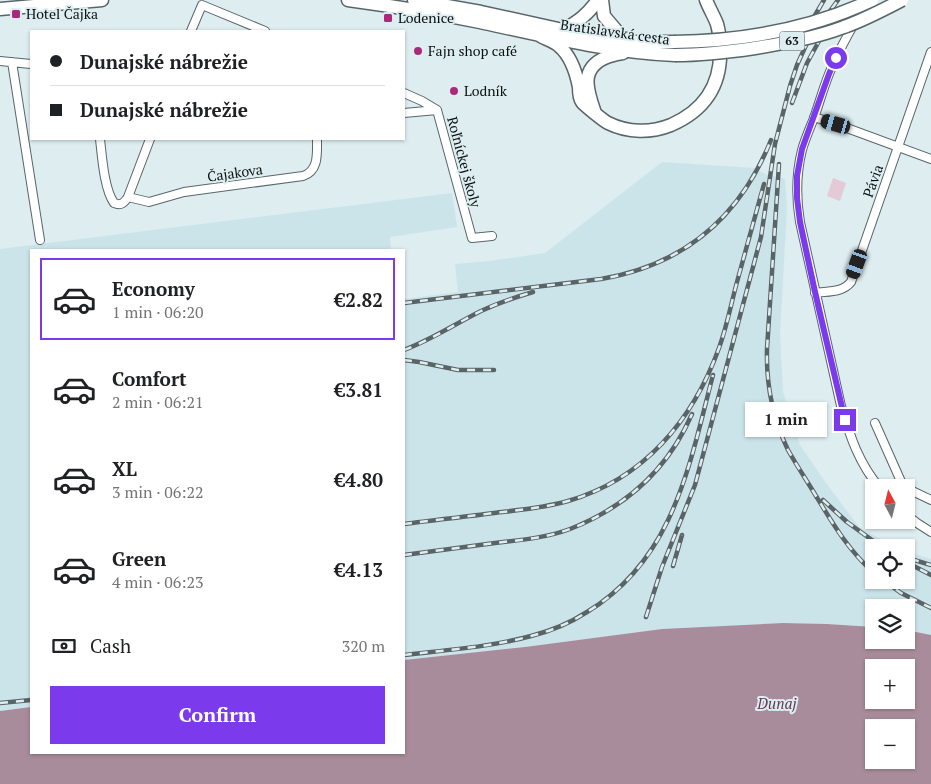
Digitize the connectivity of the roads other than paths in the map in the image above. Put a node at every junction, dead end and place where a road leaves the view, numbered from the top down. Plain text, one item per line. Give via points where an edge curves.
1 (102, 0) edge
2 (348, 0) edge
3 (414, 0) edge
4 (600, 0) edge
5 (706, 0) edge
6 (902, 0) edge
7 (868, 2) edge
8 (201, 3) edge
9 (0, 9) edge
10 (191, 30) edge
11 (263, 30) edge
12 (563, 30) junction
13 (539, 35) junction
14 (627, 47) junction
15 (931, 52) edge
16 (0, 61) edge
17 (12, 62) junction
18 (30, 64) edge
19 (405, 93) edge
20 (437, 110) junction
21 (405, 113) edge
22 (595, 113) junction
23 (814, 117) junction
24 (100, 140) edge
25 (150, 140) edge
26 (317, 140) edge
27 (898, 147) junction
28 (931, 159) edge
29 (128, 197) junction
30 (492, 236) dead end
31 (40, 240) dead end
32 (815, 292) junction
33 (875, 423) dead end
34 (873, 479) edge
35 (900, 479) edge
36 (915, 492) edge
37 (931, 500) edge
38 (915, 520) edge
39 (930, 529) edge

1 - 9 main road
2 - 13 main road, Bratislavská cesta / 63
3 - 12 main road, Bratislavská cesta / 63
4 - 12 main road via 589,13
4 - 14 main road via 604,16
5 - 22 main road via 717,23 720,59 714,85 702,104 683,119 646,132 614,126
6 - 14 main road, Bratislavská cesta / 63, bridge via 844,27 779,44 712,54 675,55
7 - 14 main road, Bratislavská cesta / 63, bridge via 795,28
7 - 23 street via 832,66
8 - 10 street
8 - 11 street
12 - 14 main road, Bratislavská cesta / 63
13 - 14 main road, Bratislavská cesta / 63
13 - 22 main road via 559,46 569,58 576,71 581,101
14 - 22 main road via 590,70 587,86
15 - 27 street, Pávia
16 - 17 street
17 - 18 street
17 - 31 street
19 - 20 street, Roľníckej školy
20 - 21 street
20 - 30 street, Roľníckej školy via 472,238
23 - 27 street
23 - 32 street via 802,149 796,186
24 - 29 street via 109,195 117,204
25 - 29 street
26 - 29 street, Čajakova via 316,164 309,174 303,176 184,192 149,202
27 - 28 street
27 - 32 street, Pávia via 851,282 837,291
32 - 34 street via 849,434
33 - 35 street
36 - 37 street
38 - 39 street

